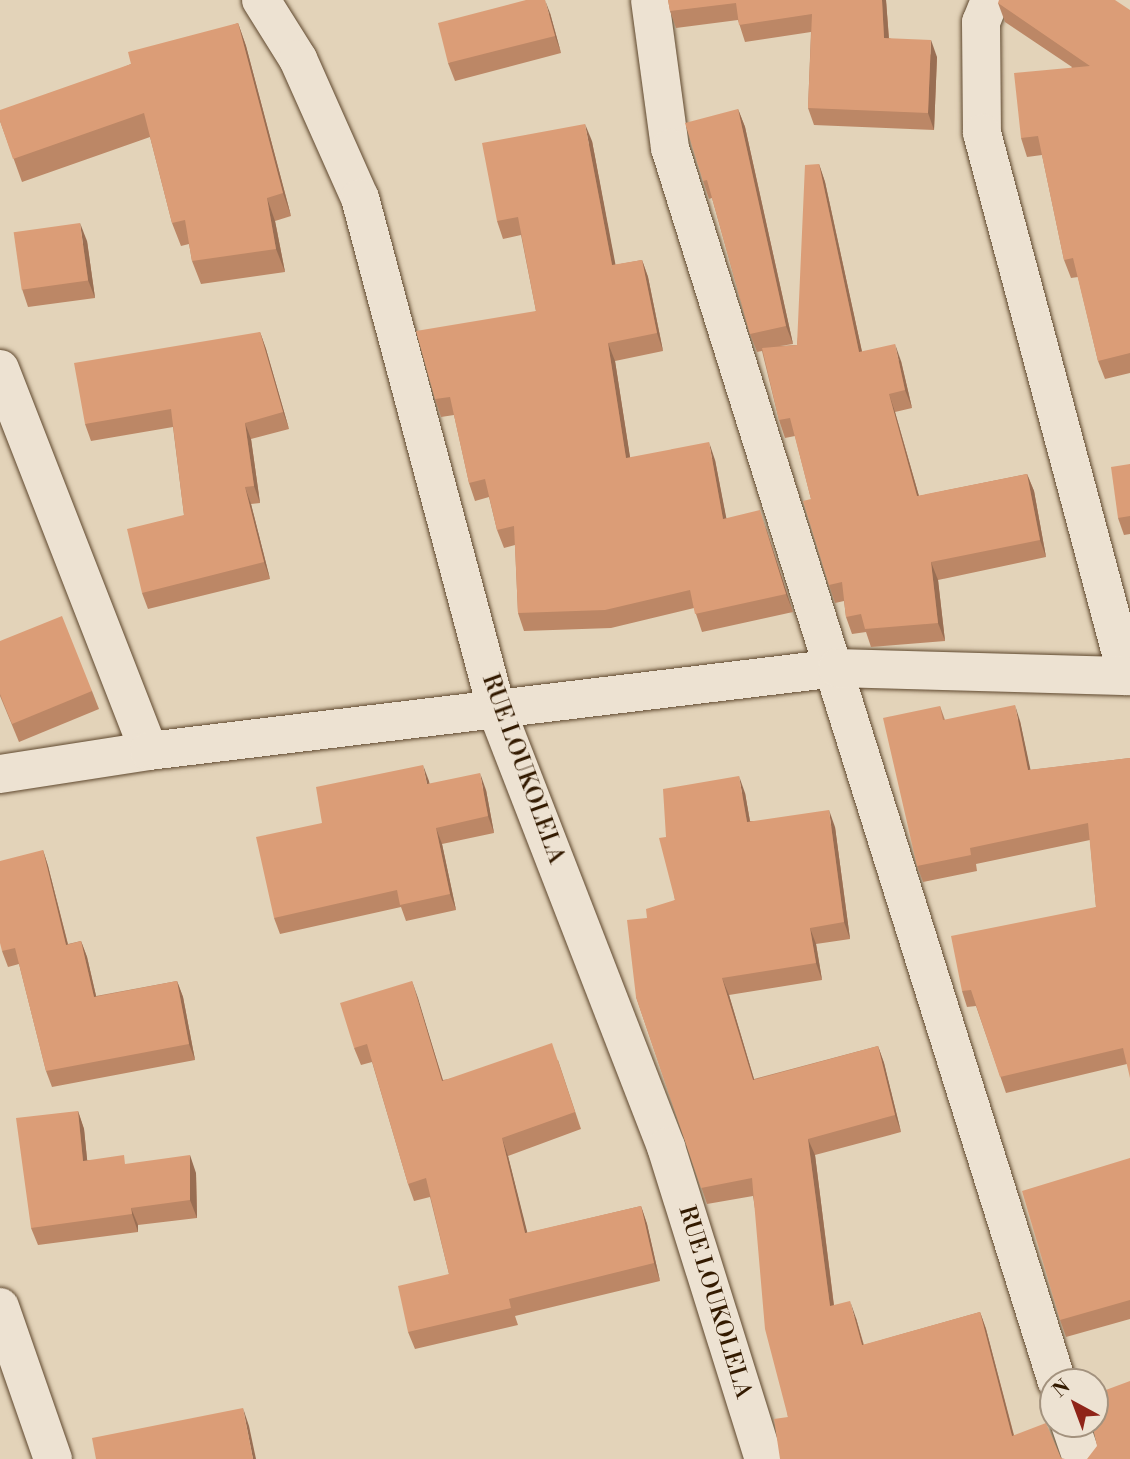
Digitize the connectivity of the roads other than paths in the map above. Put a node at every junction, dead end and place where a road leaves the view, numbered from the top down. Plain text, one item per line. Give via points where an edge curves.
1 (261, 0) edge
2 (650, 0) edge
3 (990, 0) edge
4 (0, 369) edge
5 (837, 668) junction
6 (1128, 676) edge
7 (498, 711) junction
8 (149, 751) junction
9 (0, 774) edge
10 (0, 1307) edge
11 (1053, 1368) edge
12 (1075, 1438) edge
13 (53, 1459) edge
14 (764, 1459) edge
15 (1082, 1459) edge

1 - 7 street, RUE LOUKOLELA via 298,59 360,198
2 - 5 street via 670,148
3 - 6 street via 981,22 982,133
4 - 8 street
5 - 6 street
5 - 7 street
5 - 11 street
7 - 8 street
7 - 14 street, RUE LOUKOLELA via 666,1147
8 - 9 street
10 - 13 street
12 - 15 street

